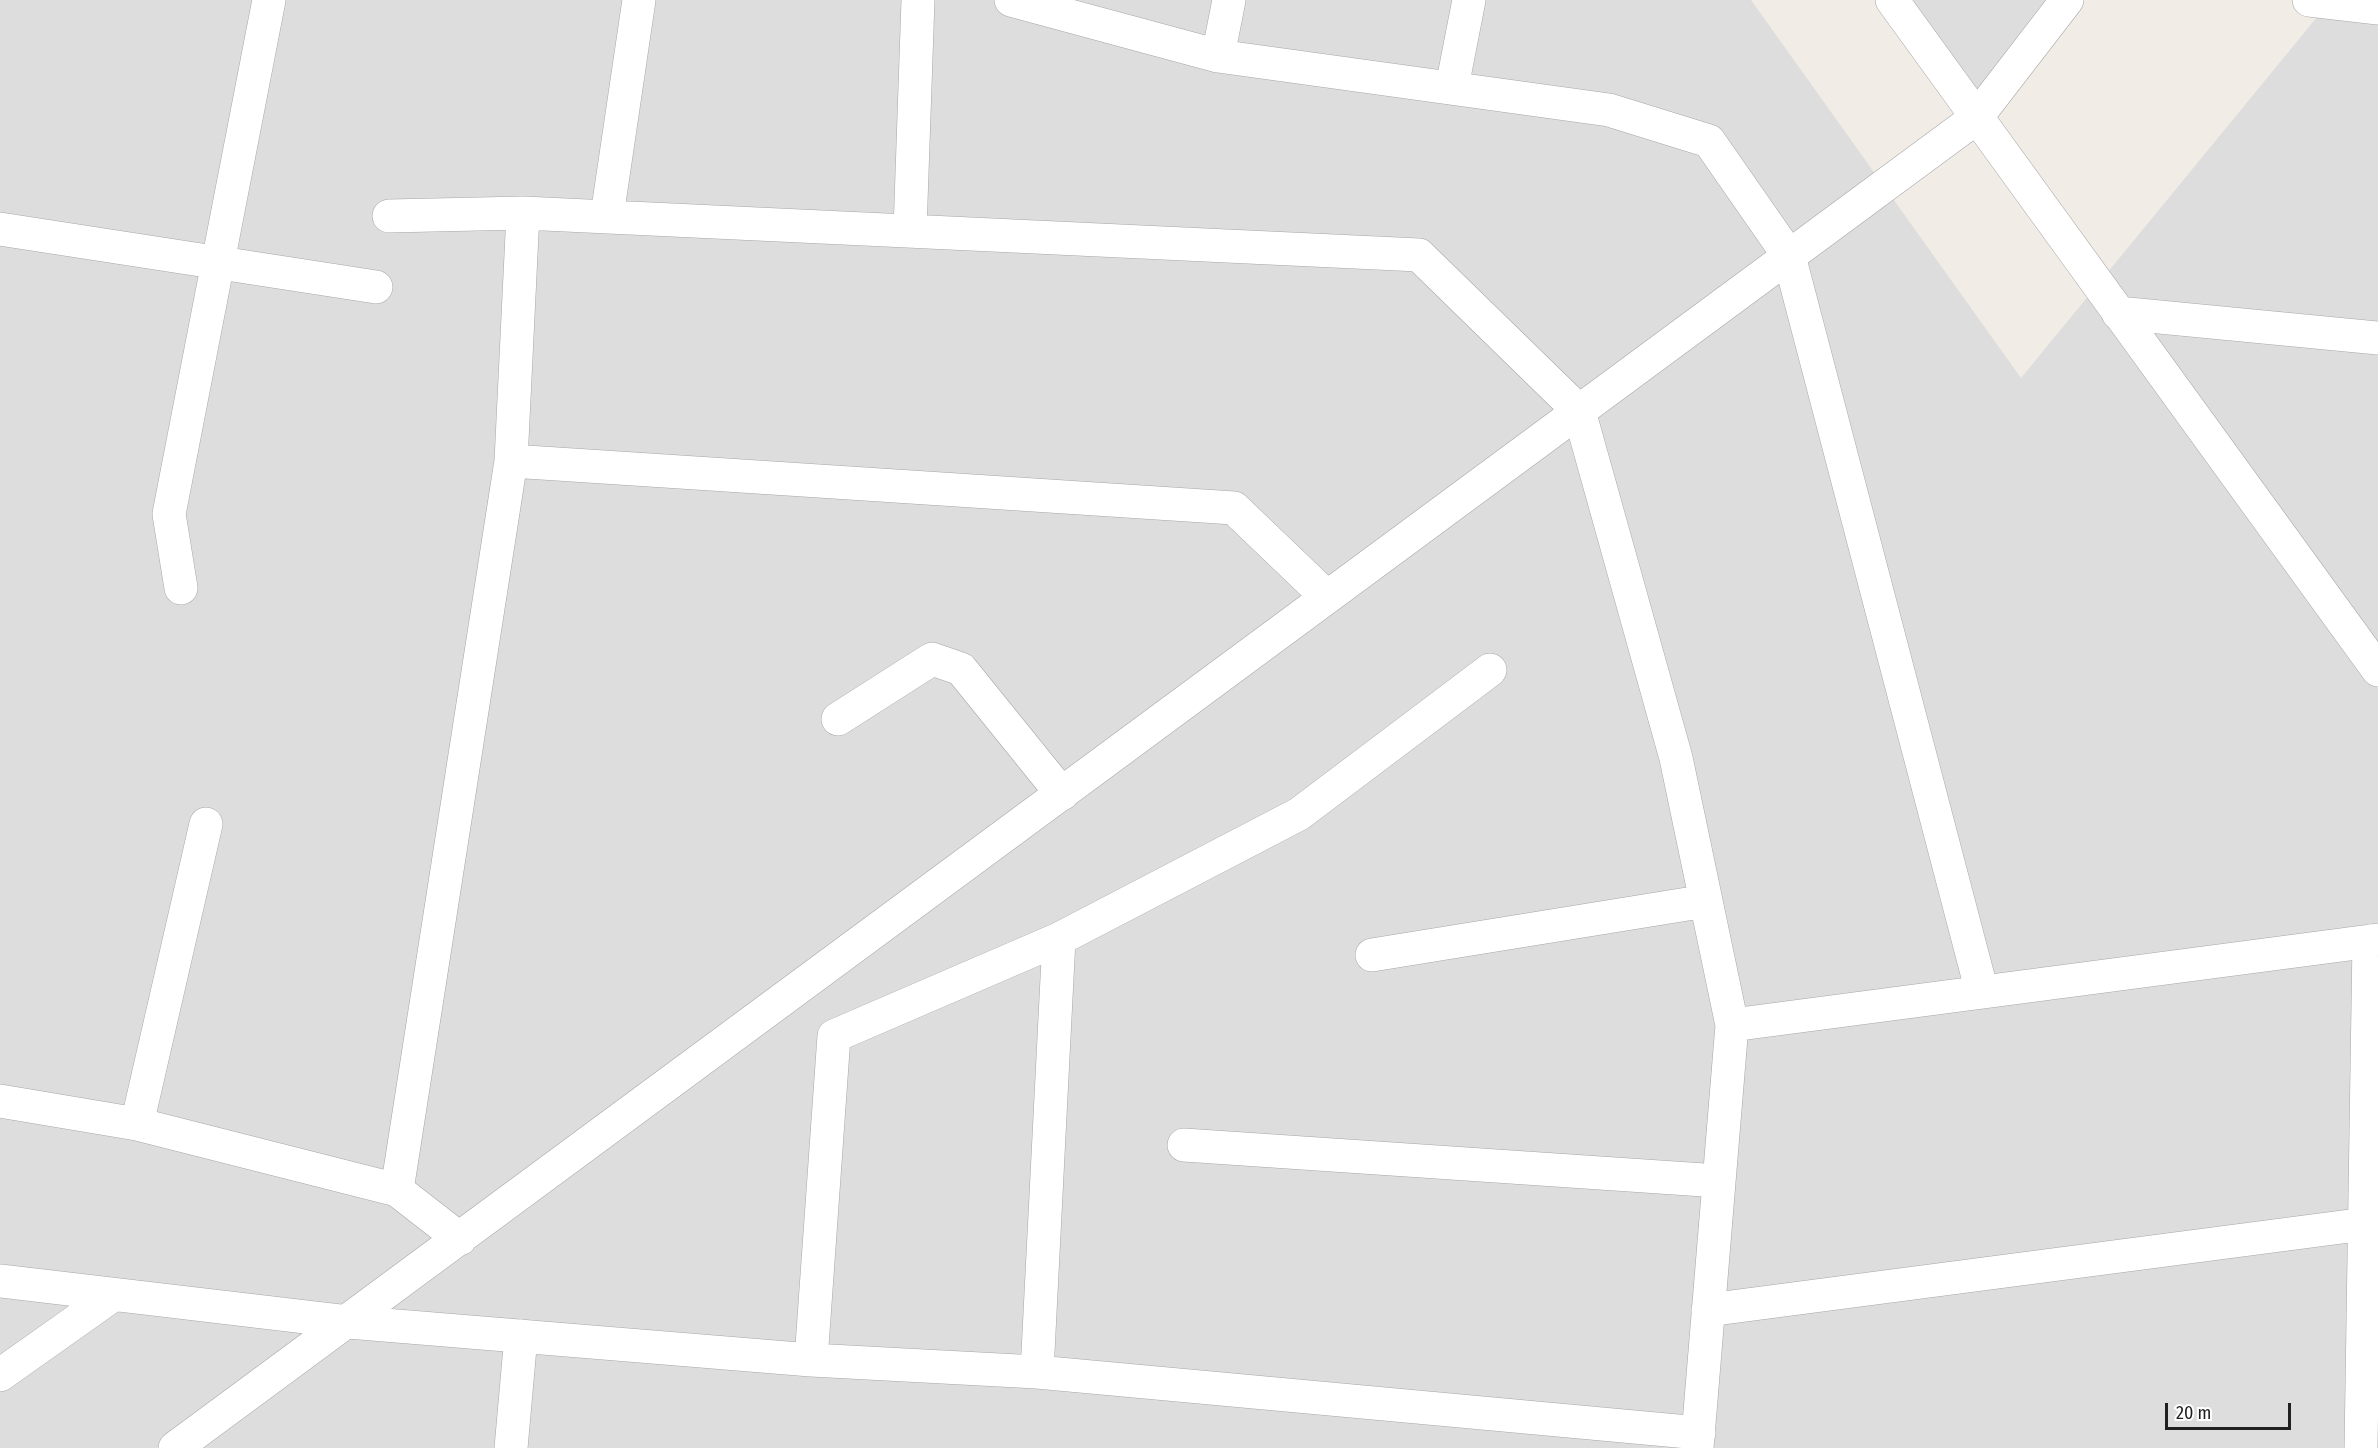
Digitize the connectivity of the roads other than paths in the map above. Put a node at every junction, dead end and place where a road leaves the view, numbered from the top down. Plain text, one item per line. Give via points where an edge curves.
1 (269, 0) edge
2 (639, 0) edge
3 (918, 0) edge
4 (1011, 0) edge
5 (1228, 0) edge
6 (1469, 0) edge
7 (1892, 0) edge
8 (2067, 0) edge
9 (2309, 0) edge
10 (2378, 8) edge
11 (1218, 56) junction
12 (1452, 87) junction
13 (1976, 118) junction
14 (523, 213) junction
15 (389, 216) dead end
16 (607, 216) junction
17 (0, 229) edge
18 (909, 231) junction
19 (1789, 256) junction
20 (217, 262) junction
21 (376, 287) dead end
22 (2118, 313) junction
23 (2378, 338) edge
24 (1580, 411) junction
25 (511, 461) junction
26 (181, 588) dead end
27 (1327, 597) junction
28 (1490, 670) dead end
29 (2378, 670) edge
30 (838, 719) dead end
31 (1062, 794) junction
32 (206, 824) dead end
33 (1706, 901) junction
34 (1059, 939) junction
35 (2373, 940) edge
36 (1372, 955) dead end
37 (1982, 992) junction
38 (1732, 1024) junction
39 (0, 1101) edge
40 (137, 1124) junction
41 (1184, 1145) dead end
42 (1719, 1181) junction
43 (397, 1190) junction
44 (2365, 1224) junction
45 (460, 1239) junction
46 (0, 1281) edge
47 (113, 1295) junction
48 (1708, 1310) junction
49 (348, 1322) junction
50 (521, 1336) junction
51 (811, 1360) junction
52 (1037, 1372) junction
53 (0, 1375) edge
54 (1698, 1441) edge
55 (176, 1448) edge
56 (511, 1448) edge
57 (2361, 1448) edge

1 - 20 street
2 - 16 street
3 - 18 street
4 - 11 street
5 - 11 street
6 - 12 street
7 - 13 street
8 - 13 street
9 - 10 street
11 - 12 street
12 - 19 street via 1609,110 1709,141
13 - 19 street
13 - 22 street
14 - 15 street
14 - 16 street
14 - 25 street
16 - 18 street
17 - 20 street
18 - 24 street via 1419,255
19 - 24 street
19 - 37 street
20 - 21 street
20 - 26 street via 169,514
22 - 23 street
22 - 29 street
24 - 27 street
24 - 33 street via 1676,758
25 - 27 street via 1234,508
25 - 43 street
27 - 31 street
28 - 34 street via 1299,814
30 - 31 street via 932,659 961,669
31 - 45 street
32 - 40 street
33 - 36 street
33 - 38 street
34 - 51 street via 834,1036
34 - 52 street
35 - 37 street
35 - 44 street
37 - 38 street
38 - 42 street
39 - 40 street
40 - 43 street
41 - 42 street
42 - 48 street
43 - 45 street
44 - 48 street
44 - 57 street
45 - 49 street
46 - 47 street
47 - 49 street
47 - 53 street
48 - 54 street
49 - 50 street
49 - 55 street
50 - 51 street
50 - 56 street
51 - 52 street
52 - 54 street

